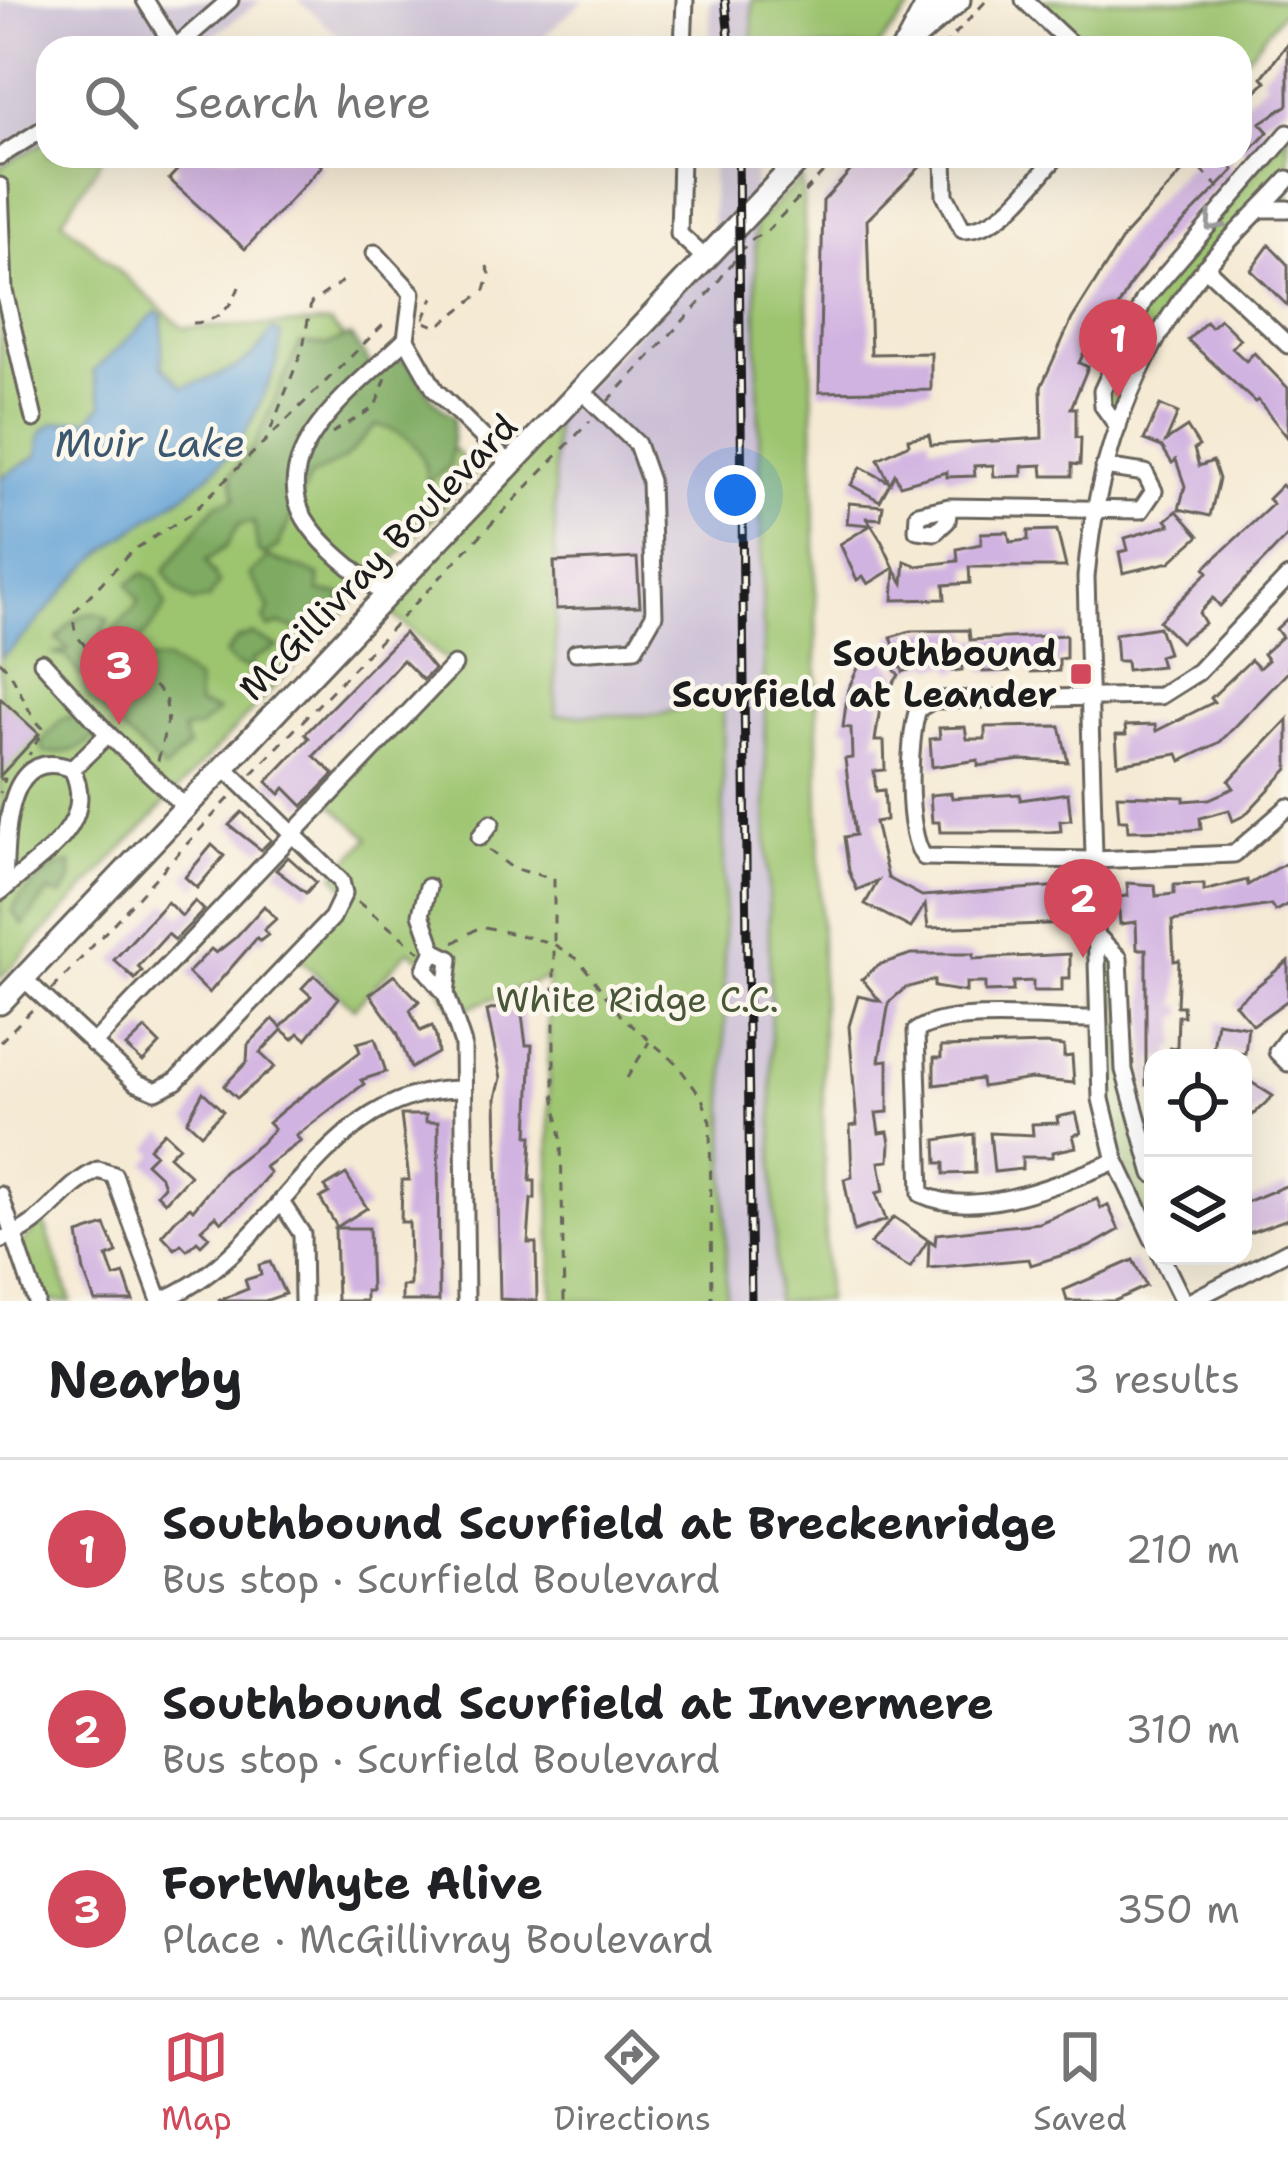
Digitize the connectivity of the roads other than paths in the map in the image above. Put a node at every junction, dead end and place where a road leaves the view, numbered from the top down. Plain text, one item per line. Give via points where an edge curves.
1 (145, 0) edge
2 (230, 0) edge
3 (685, 0) edge
4 (930, 0) edge
5 (959, 0) edge
6 (1024, 0) edge
7 (168, 36) edge
8 (189, 36) edge
9 (684, 36) edge
10 (912, 36) edge
11 (918, 36) edge
12 (1062, 36) edge
13 (1288, 133) edge
14 (36, 134) edge
15 (0, 156) edge
16 (681, 168) edge
17 (792, 168) edge
18 (944, 168) edge
19 (1046, 168) edge
20 (1288, 179) edge
21 (0, 186) edge
22 (1262, 209) junction
23 (1288, 209) edge
24 (375, 253) dead end
25 (706, 259) junction
26 (1205, 267) junction
27 (406, 339) junction
28 (1288, 345) edge
29 (582, 391) junction
30 (34, 419) dead end
31 (1118, 427) junction
32 (511, 465) junction
33 (1104, 466) junction
34 (1092, 506) junction
35 (949, 507) dead end
36 (1288, 577) edge
37 (386, 598) junction
38 (576, 652) dead end
39 (42, 662) dead end
40 (454, 665) dead end
41 (1094, 700) junction
42 (109, 734) junction
43 (223, 766) junction
44 (72, 770) junction
45 (184, 806) junction
46 (1288, 807) edge
47 (292, 832) junction
48 (1096, 860) junction
49 (428, 887) dead end
50 (2, 891) edge
51 (1096, 934) junction
52 (435, 953) junction
53 (22, 978) junction
54 (446, 994) junction
55 (0, 1003) edge
56 (1096, 1019) junction
57 (1288, 1037) edge
58 (93, 1044) junction
59 (1288, 1063) edge
60 (463, 1089) junction
61 (1148, 1157) edge
62 (1116, 1161) junction
63 (0, 1196) edge
64 (281, 1202) junction
65 (1144, 1219) edge
66 (7, 1238) edge
67 (1288, 1251) edge
68 (1166, 1265) edge
69 (36, 1301) edge
70 (160, 1301) edge
71 (303, 1301) edge
72 (466, 1301) edge
73 (1187, 1301) edge

1 - 7 street
2 - 8 street
3 - 9 street
4 - 10 main road
5 - 11 main road
6 - 12 street
13 -> 31 street via 1144,300 1102,391
14 - 15 street
16 - 25 street via 679,234
17 - 25 main road, McGillivray Boulevard
18 - 19 street via 945,195 963,230 1011,207
20 - 22 street
21 - 30 street via 4,291
22 - 23 street
22 - 26 street
24 - 27 street via 412,292
25 - 29 main road, McGillivray Boulevard
26 - 28 street
26 - 31 street via 1148,348
27 - 32 street via 435,390
27 - 37 street via 299,453 292,485 306,520
29 - 32 main road, McGillivray Boulevard
29 - 38 street via 637,444 650,481 654,615 635,648
31 - 33 street
32 - 37 main road, McGillivray Boulevard
33 - 34 street
33 - 34 street via 1145,473 1154,496 1141,510
34 - 35 street
34 - 41 street via 1086,577
36 - 41 street via 1181,686 1160,696
37 - 43 main road, McGillivray Boulevard
39 - 42 street
40 - 47 street
41 - 48 street
41 - 48 street via 926,703 912,726 913,812 924,857
42 - 44 street
42 - 45 street
43 - 45 main road, McGillivray Boulevard
43 - 47 street
44 - 50 street via 82,790 80,815
44 - 50 street via 52,762 18,783
45 - 53 main road, McGillivray Boulevard
46 - 48 street via 1234,854
47 - 58 street
47 - 58 street via 350,897 317,934 176,1081 156,1091
48 - 51 street
49 - 52 street via 421,914
51 - 56 street
51 - 61 street via 1119,958 1124,1070
52 - 54 street via 451,963
52 - 54 street via 425,969
53 - 55 main road, McGillivray Boulevard
53 - 58 street
54 - 60 street via 463,1044
56 - 62 street via 1101,1099
56 - 62 street via 955,1019 916,1030 921,1194 946,1202 1024,1197
57 - 59 street via 1277,1052
60 - 64 street via 388,1101
60 - 72 street
62 - 65 street
63 - 66 street
64 - 70 street via 225,1260
64 - 71 street via 302,1234
66 - 69 street
66 - 70 street via 34,1228 84,1177 98,1170 114,1175
67 - 73 street
68 - 73 street

